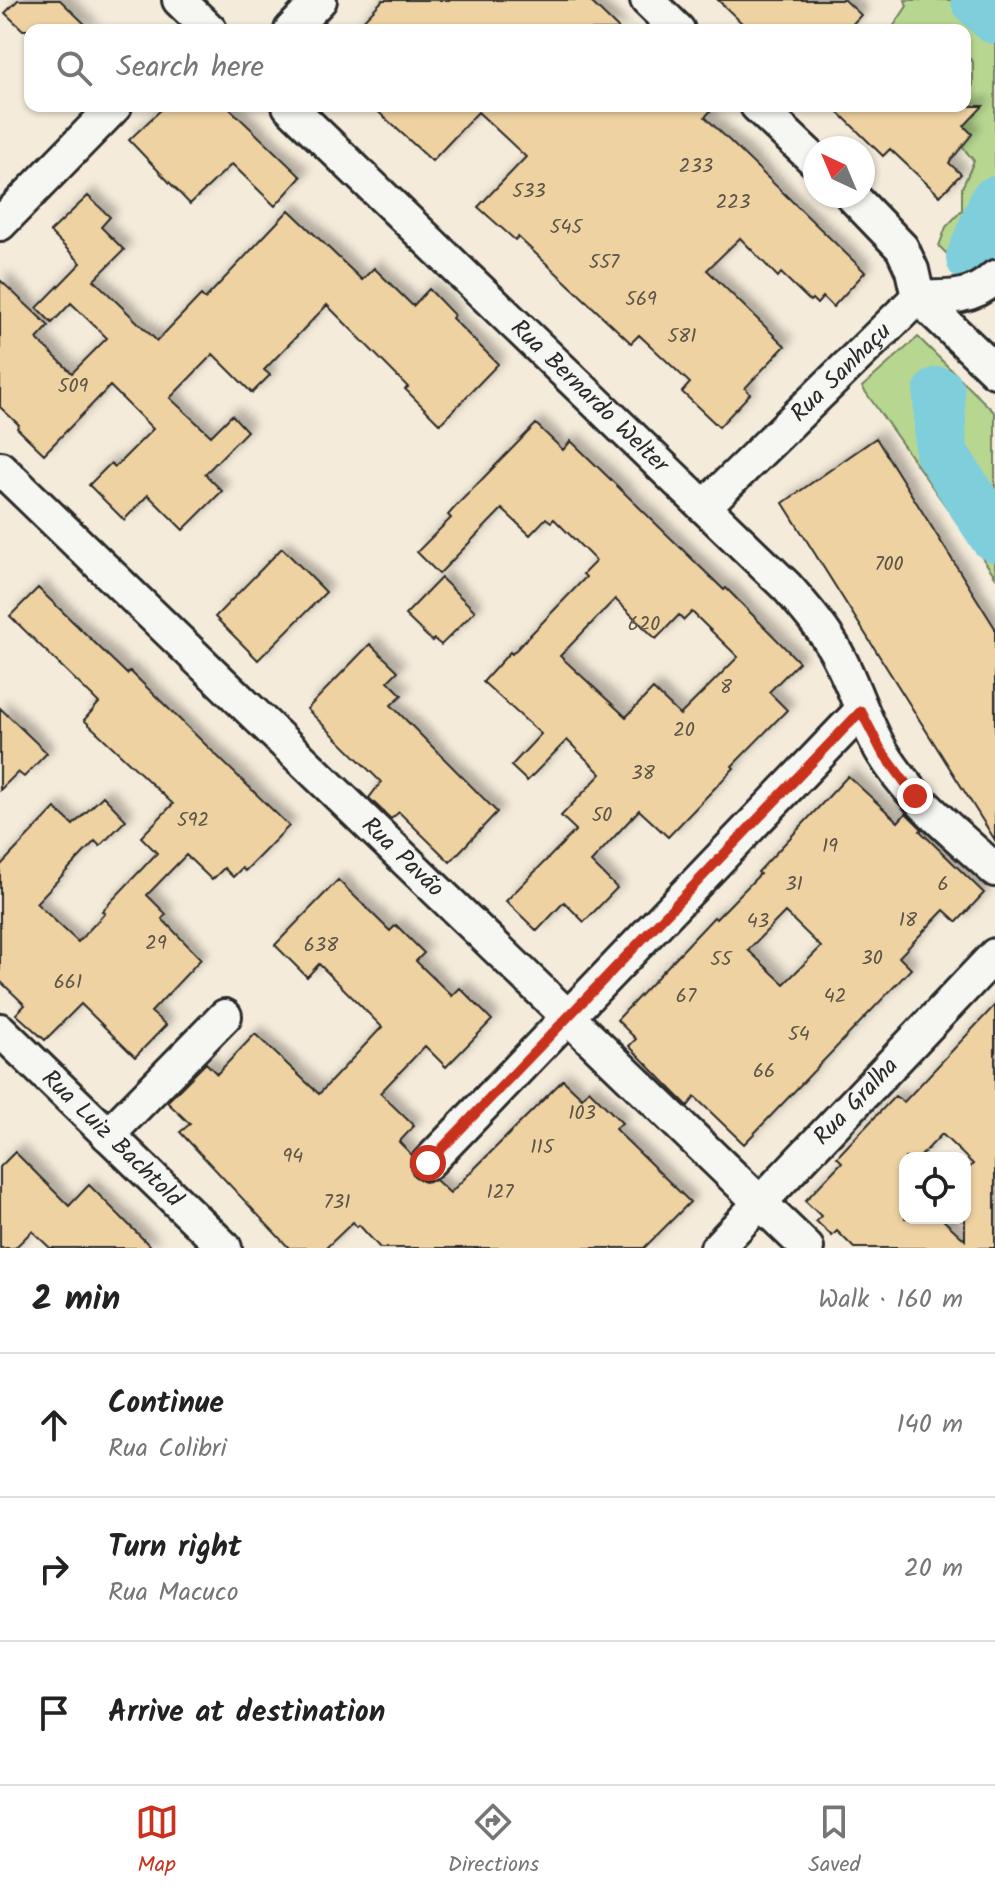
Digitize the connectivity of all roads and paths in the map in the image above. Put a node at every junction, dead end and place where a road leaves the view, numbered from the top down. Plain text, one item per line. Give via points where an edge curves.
1 (320, 0) edge
2 (647, 0) edge
3 (297, 24) edge
4 (672, 24) edge
5 (109, 112) edge
6 (295, 112) edge
7 (763, 112) edge
8 (803, 150) edge
9 (864, 208) edge
10 (0, 224) edge
11 (995, 277) edge
12 (918, 297) junction
13 (995, 371) edge
14 (0, 468) edge
15 (704, 507) junction
16 (861, 711) junction
17 (995, 870) edge
18 (995, 955) edge
19 (225, 1016) dead end
20 (568, 1017) junction
21 (0, 1030) edge
22 (108, 1135) junction
23 (428, 1163) dead end
24 (760, 1203) junction
25 (225, 1248) edge
26 (717, 1248) edge
27 (807, 1248) edge

1 - 3 street
2 - 4 street
5 - 10 street
6 - 15 street, Rua Bernardo Welter
7 - 8 street
9 - 12 street via 902,248
11 - 12 street via 970,295
12 - 13 street
12 - 15 street, Rua Sanhaçu
14 - 20 street, Rua Pavão
15 - 16 street, Rua Bernardo Welter via 812,615 845,669
16 - 17 street, Rua Bernardo Welter via 915,796
16 - 20 street
18 - 24 street, Rua Gralha
19 - 22 street
20 - 23 street
20 - 24 street, Rua Pavão
21 - 22 street, Rua Luiz Bachtold
22 - 25 street, Rua Luiz Bachtold
24 - 26 street, Rua Gralha
24 - 27 street, Rua Pavão

